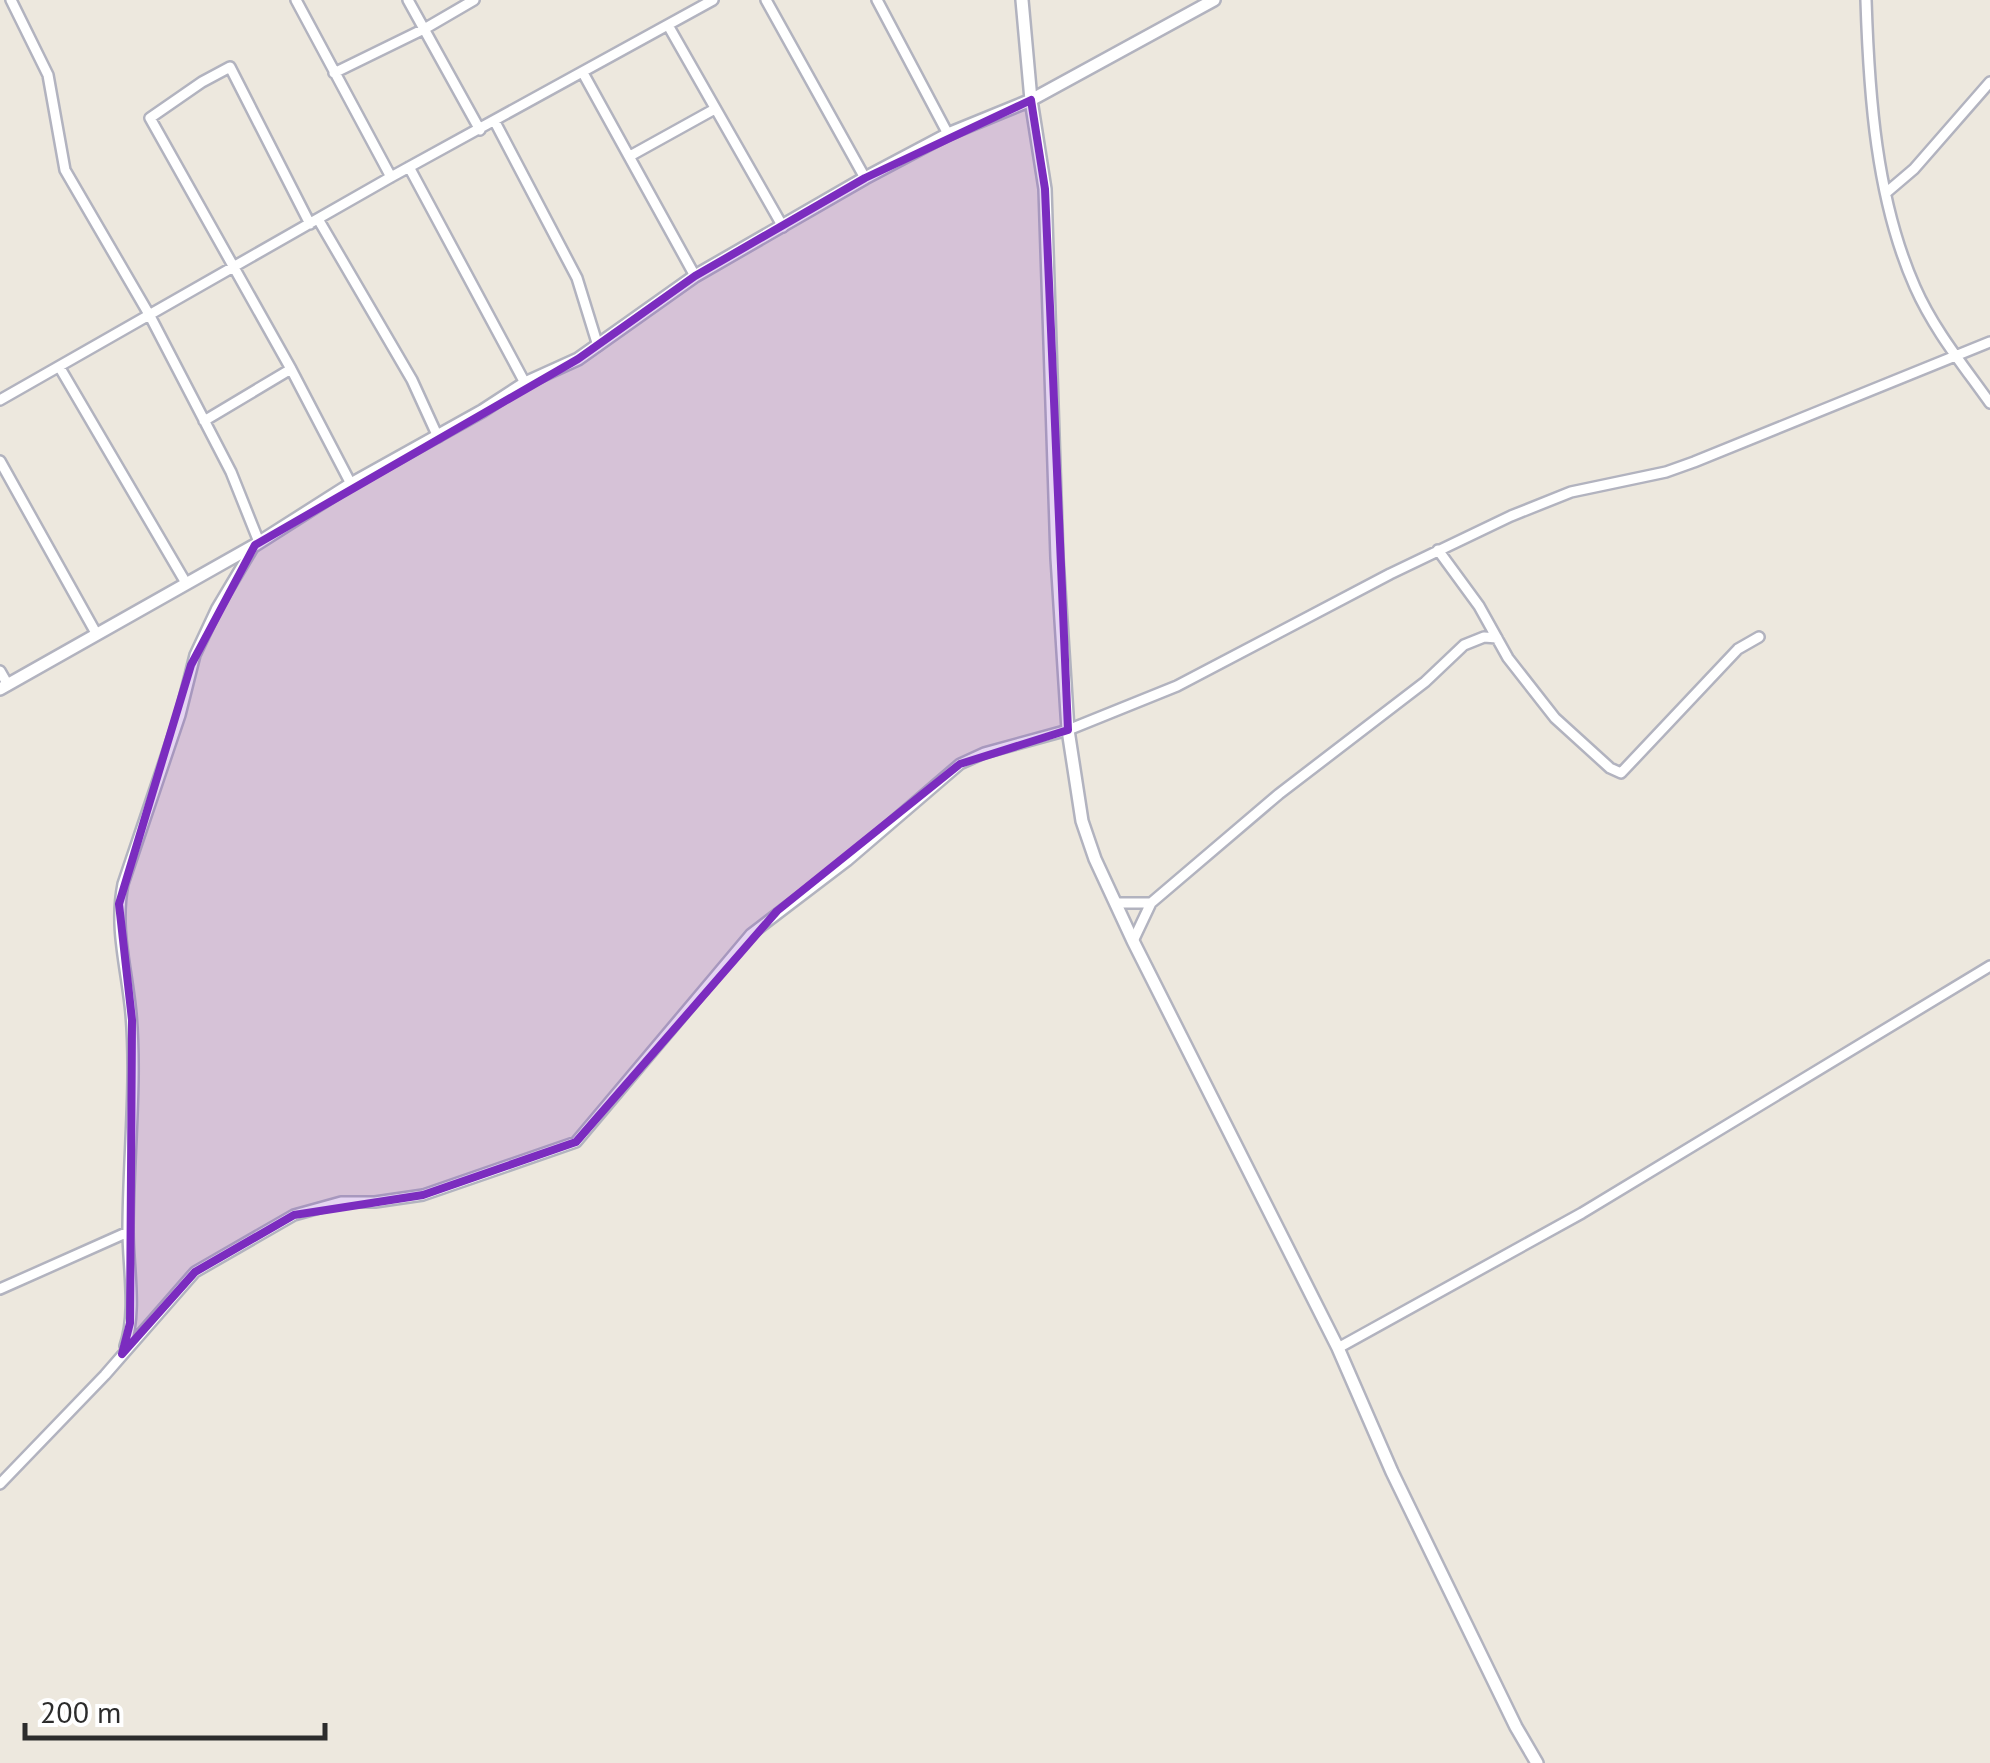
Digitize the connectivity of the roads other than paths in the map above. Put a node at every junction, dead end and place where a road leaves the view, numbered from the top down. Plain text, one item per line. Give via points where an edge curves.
1 (11, 0) edge
2 (296, 0) edge
3 (408, 0) edge
4 (474, 0) edge
5 (713, 0) edge
6 (766, 0) edge
7 (877, 0) edge
8 (1022, 0) edge
9 (1213, 0) edge
10 (1866, 0) edge
11 (669, 27) junction
12 (426, 28) junction
13 (334, 73) junction
14 (583, 73) junction
15 (1990, 82) edge
16 (1031, 100) junction
17 (713, 110) junction
18 (495, 122) junction
19 (480, 130) junction
20 (948, 134) junction
21 (630, 156) junction
22 (409, 168) junction
23 (391, 177) junction
24 (864, 178) junction
25 (1887, 192) junction
26 (314, 222) junction
27 (783, 227) junction
28 (233, 269) junction
29 (694, 276) junction
30 (150, 316) junction
31 (1990, 342) edge
32 (598, 346) junction
33 (1952, 354) junction
34 (60, 368) junction
35 (291, 369) junction
36 (525, 382) junction
37 (0, 400) edge
38 (1990, 403) edge
39 (204, 421) junction
40 (438, 436) junction
41 (0, 462) edge
42 (351, 484) junction
43 (257, 543) junction
44 (1438, 550) junction
45 (186, 583) junction
46 (96, 633) junction
47 (1759, 637) dead end
48 (1497, 638) junction
49 (0, 671) edge
50 (4, 687) edge
51 (1068, 730) junction
52 (1115, 903) junction
53 (1151, 904) junction
54 (1132, 941) junction
55 (1990, 966) edge
56 (128, 1232) junction
57 (0, 1289) edge
58 (1338, 1348) junction
59 (122, 1354) junction
60 (0, 1484) edge
61 (1536, 1763) edge

1 - 30 street via 48,75 65,170
2 - 13 street
3 - 12 street
4 - 12 street
5 - 11 street
6 - 24 street
7 - 20 street
8 - 16 street
9 - 16 street
10 - 25 street
11 - 14 street
11 - 17 street
12 - 13 street
12 - 19 street
13 - 23 street
14 - 18 street
14 - 21 street
15 - 25 street
16 - 20 street
16 - 51 street via 1045,189 1052,480
17 - 21 street
17 - 27 street
18 - 19 street
18 - 32 street via 577,278
19 - 22 street
20 - 24 street
21 - 29 street
22 - 23 street
22 - 36 street
23 - 26 street
24 - 27 street
25 - 33 street via 1915,288
26 - 28 street
26 - 28 street via 230,67 202,82 150,118
26 - 40 street via 412,380
27 - 29 street
28 - 30 street
28 - 35 street
29 - 32 street
30 - 34 street
30 - 39 street
31 - 33 street
32 - 36 street
33 - 38 street
33 - 44 street via 1694,462 1570,492
34 - 37 street
34 - 45 street
35 - 39 street
35 - 42 street
36 - 40 street
39 - 43 street
40 - 42 street
41 - 46 street
42 - 43 street
43 - 45 street
43 - 56 street via 191,665 122,884 118,923 132,1020
44 - 48 street
44 - 51 street via 1177,686
45 - 46 street
46 - 50 street
47 - 48 street via 1738,649 1621,773 1555,718
48 - 53 street via 1464,645
49 - 50 street
51 - 52 street via 1082,820
51 - 59 street via 960,764 777,912 737,949 576,1142 423,1194 341,1202 294,1215 195,1272
52 - 53 street
52 - 54 street
53 - 54 street
54 - 58 street
55 - 58 street via 1582,1213
56 - 57 street
56 - 59 street via 130,1324
58 - 61 street
59 - 60 street

